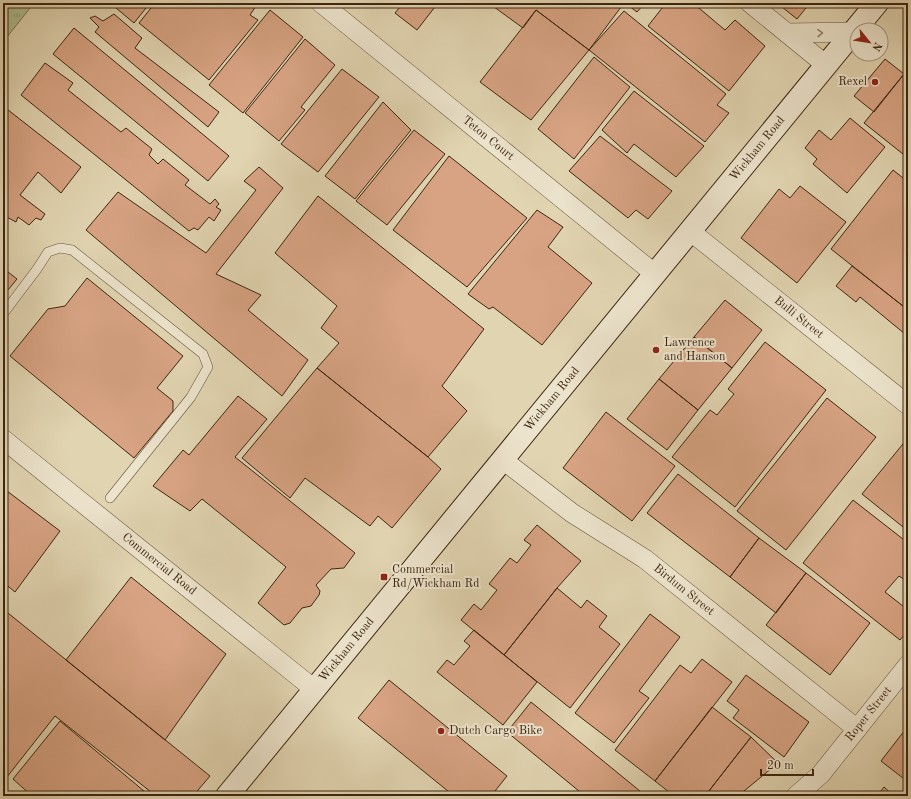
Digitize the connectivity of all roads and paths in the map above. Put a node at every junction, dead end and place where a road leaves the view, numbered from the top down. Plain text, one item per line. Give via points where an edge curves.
1 (321, 3) edge
2 (750, 3) edge
3 (877, 3) edge
4 (862, 22) edge
5 (849, 32) edge
6 (787, 33) junction
7 (849, 38) edge
8 (826, 65) junction
9 (690, 231) junction
10 (655, 274) junction
11 (3, 314) edge
12 (908, 405) edge
13 (3, 439) edge
14 (503, 460) junction
15 (110, 498) dead end
16 (908, 665) edge
17 (314, 689) junction
18 (857, 729) junction
19 (227, 796) edge
20 (796, 796) edge

1 - 10 street, Teton Court
2 - 6 street
3 - 4 main road, Wickham Road
6 -> 5 street
6 - 8 street
7 - 8 main road, Wickham Road
8 - 9 main road, Wickham Road
9 - 10 main road, Wickham Road
9 - 12 street, Bulli Street
10 - 14 main road, Wickham Road
11 - 15 lane via 48,252 60,248 72,250 203,354 208,367 191,397
13 - 17 street, Commercial Road
14 - 17 main road, Wickham Road
14 - 18 street, Birdum Street via 572,513 645,560
16 - 18 street, Roper Street
17 - 19 main road, Wickham Road
18 - 20 street, Roper Street via 821,774

